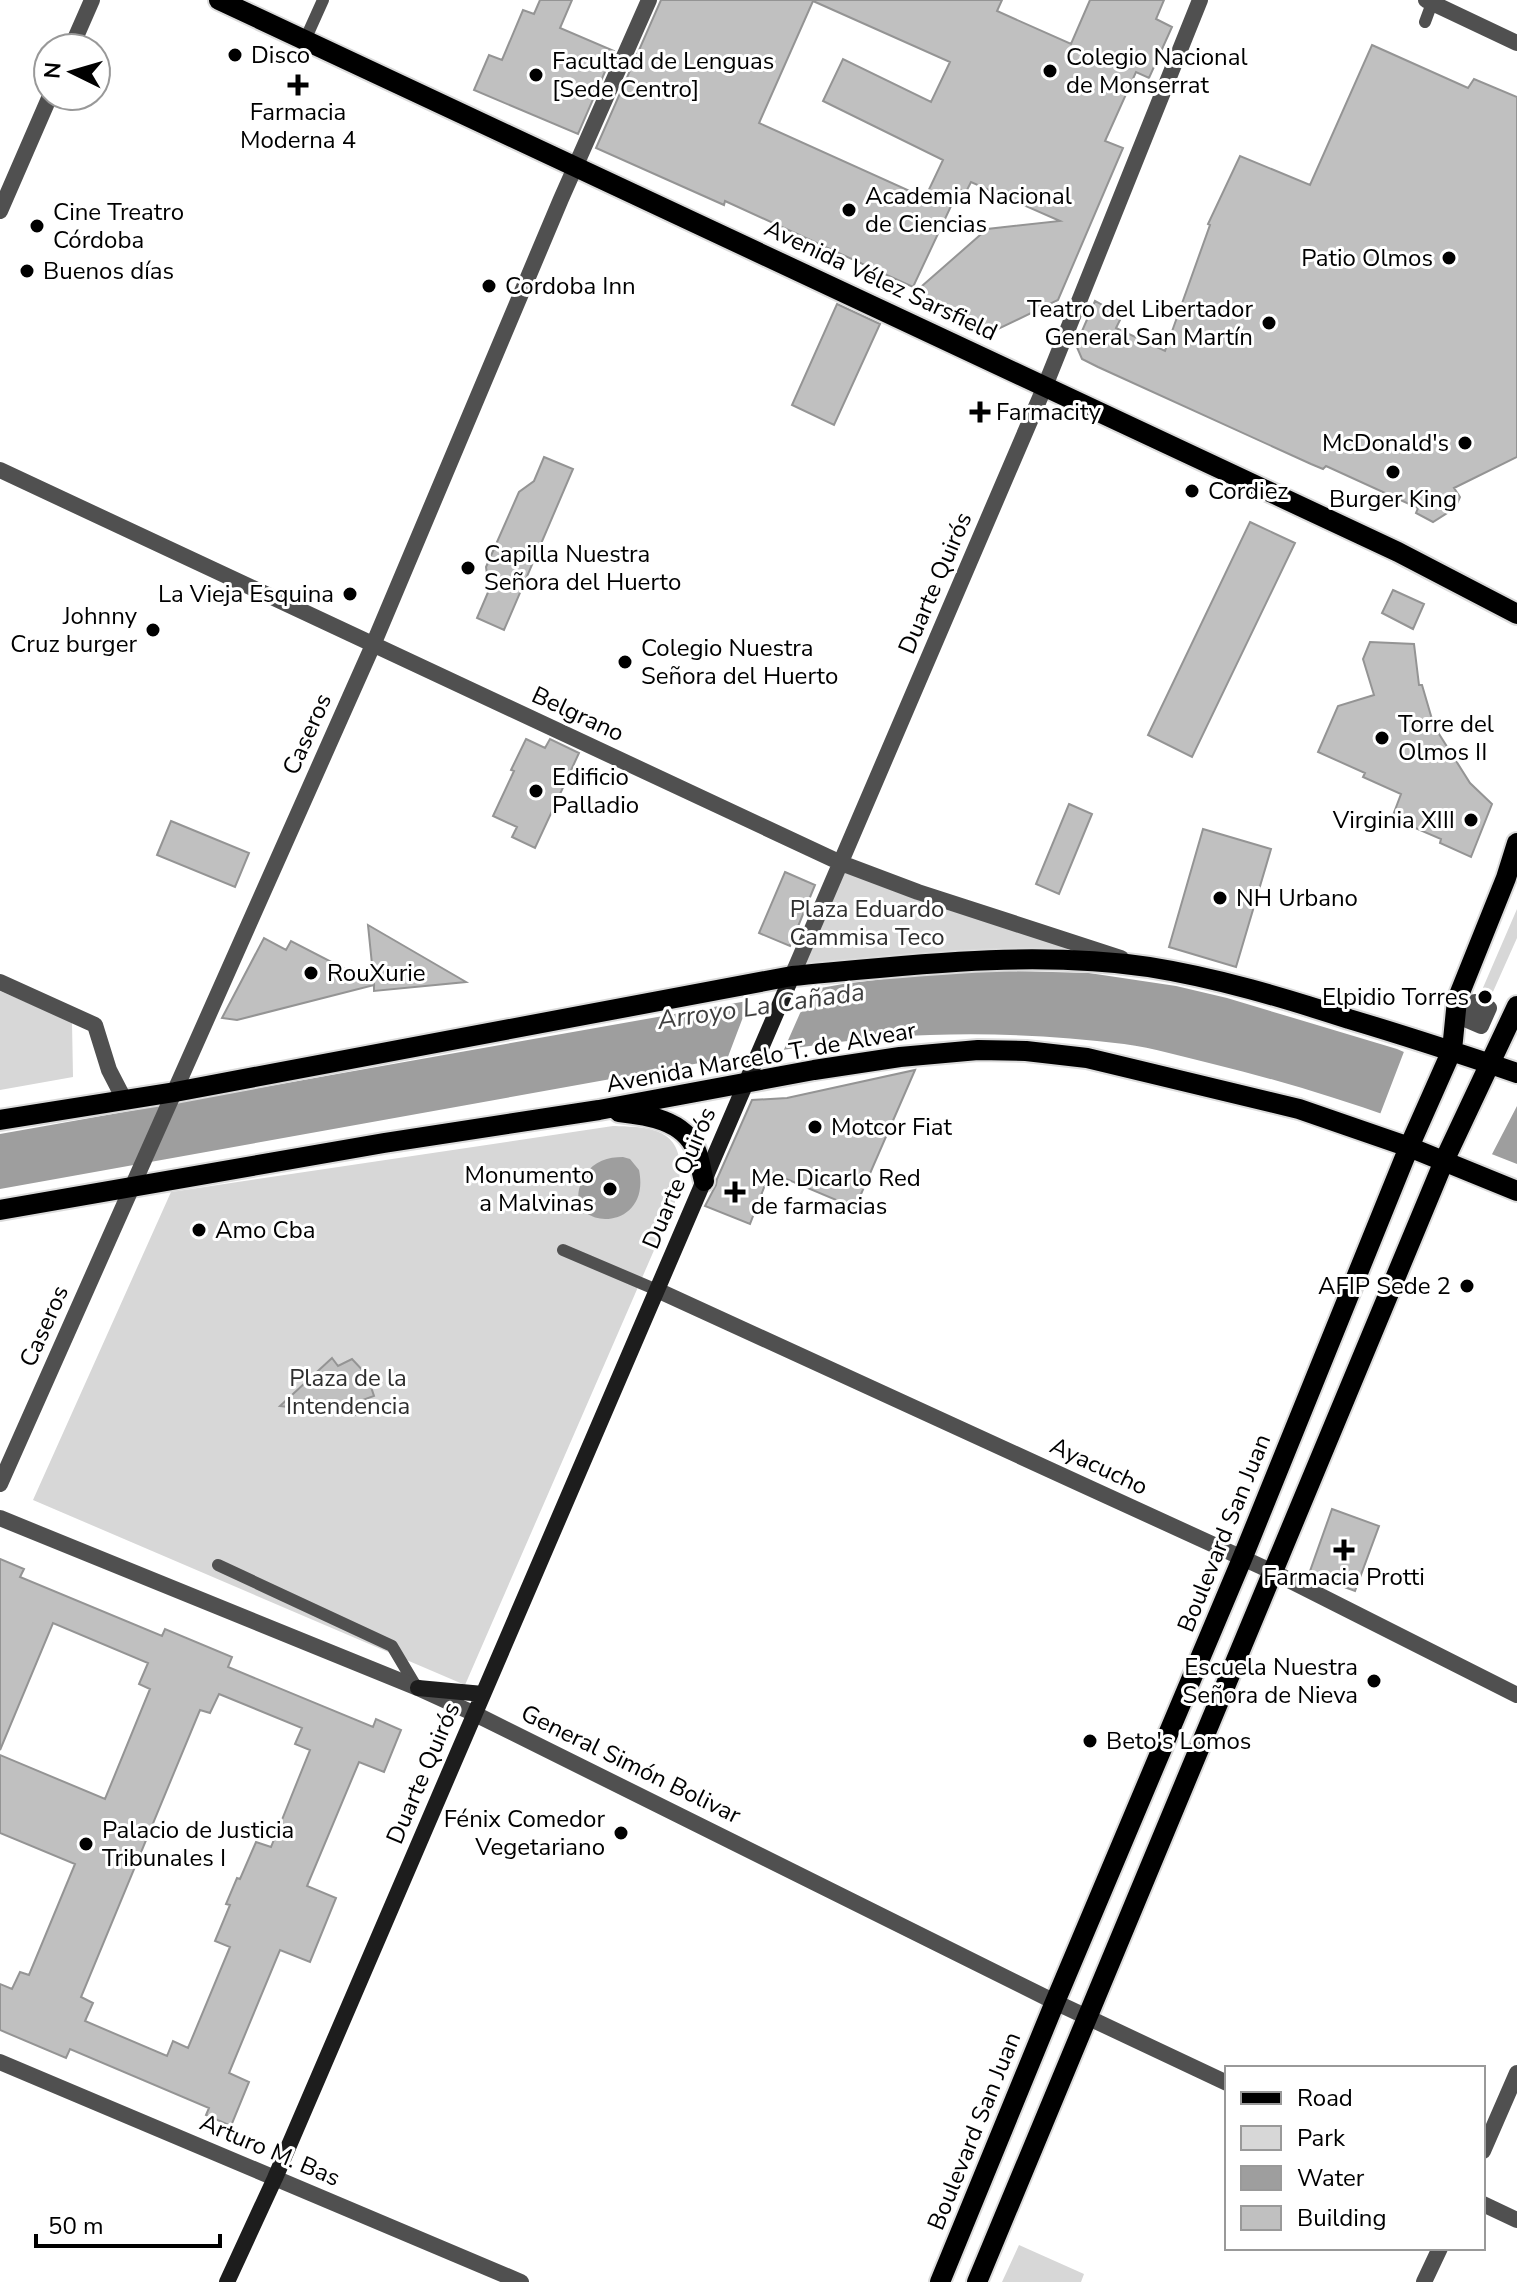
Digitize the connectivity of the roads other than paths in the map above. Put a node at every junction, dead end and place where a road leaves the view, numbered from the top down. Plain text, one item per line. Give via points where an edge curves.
1 (92, 0) edge
2 (219, 0) edge
3 (323, 0) edge
4 (649, 0) edge
5 (1200, 0) edge
6 (1429, 1) edge
7 (1425, 22) dead end
8 (78, 32) edge
9 (305, 40) junction
10 (1517, 43) edge
11 (43, 112) edge
12 (576, 166) junction
13 (0, 211) edge
14 (1045, 386) junction
15 (0, 470) edge
16 (1517, 614) edge
17 (373, 645) junction
18 (1517, 843) edge
19 (841, 863) junction
20 (1149, 967) junction
21 (792, 976) junction
22 (0, 982) edge
23 (1517, 1006) edge
24 (1452, 1050) junction
25 (1517, 1060) edge
26 (1491, 1064) junction
27 (1517, 1073) edge
28 (746, 1084) junction
29 (175, 1092) junction
30 (125, 1101) junction
31 (599, 1110) junction
32 (0, 1120) edge
33 (1409, 1147) junction
34 (1444, 1161) junction
35 (704, 1181) junction
36 (133, 1186) junction
37 (1517, 1191) edge
38 (0, 1210) edge
39 (563, 1250) dead end
40 (657, 1290) junction
41 (0, 1484) edge
42 (0, 1518) edge
43 (1242, 1559) junction
44 (218, 1565) dead end
45 (1273, 1572) junction
46 (418, 1688) junction
47 (483, 1694) junction
48 (1517, 1695) edge
49 (475, 1714) junction
50 (1055, 2002) junction
51 (1087, 2016) junction
52 (0, 2062) edge
53 (1517, 2073) edge
54 (1225, 2082) edge
55 (1485, 2146) edge
56 (275, 2178) junction
57 (1485, 2205) edge
58 (1517, 2220) edge
59 (1439, 2250) edge
60 (227, 2282) edge
61 (521, 2282) edge
62 (940, 2282) edge
63 (977, 2282) edge
64 (1424, 2282) edge

1 - 8 street
2 - 9 main road, Avenida Vélez Sarsfield
3 - 9 lane
4 - 12 street, Caseros
5 - 14 street, Duarte Quirós
6 - 7 lane
6 - 10 street
9 - 12 main road, Avenida Vélez Sarsfield
11 - 13 street
12 - 14 main road, Avenida Vélez Sarsfield
12 - 17 street, Caseros
14 - 16 main road, Avenida Vélez Sarsfield via 1398,552
14 - 19 street, Duarte Quirós
15 - 17 street, Belgrano
17 - 19 street, Belgrano
17 - 29 street, Caseros
18 - 24 main road, Boulevard San Juan via 1457,1000
19 - 20 street, Belgrano
19 - 21 street, Duarte Quirós
20 - 21 main road via 1008,959
20 - 24 main road via 1262,991
21 - 28 main road, Duarte Quirós
21 - 29 main road
22 - 30 street via 95,1025
23 - 26 main road
24 - 26 main road
24 - 33 main road, Boulevard San Juan
25 - 26 street
26 - 27 main road
26 - 34 main road
28 - 31 main road, Avenida Marcelo T. de Alvear
28 - 33 main road, Avenida Marcelo T. de Alvear via 900,1057 1026,1051 1087,1058 1299,1109
28 - 35 main road, Duarte Quirós
29 - 30 main road
29 - 36 street, Caseros
30 - 32 main road
31 - 35 main road via 670,1123 688,1136
31 - 36 main road, Avenida Marcelo T. de Alvear
33 - 34 main road, Avenida Marcelo T. de Alvear
33 - 43 main road, Boulevard San Juan
34 - 37 main road, Avenida Marcelo T. de Alvear
34 - 45 main road
35 - 40 main road, Duarte Quirós
36 - 38 main road, Avenida Marcelo T. de Alvear
36 - 41 street, Caseros
39 - 40 lane
40 - 43 street, Ayacucho
40 - 47 main road, Duarte Quirós
42 - 46 street, General Simón Bolivar
43 - 45 street, Ayacucho
43 - 50 main road, Boulevard San Juan
44 - 46 lane via 392,1646
45 - 48 street, Ayacucho
45 - 51 main road
46 - 47 main road
46 - 49 street, General Simón Bolivar
47 - 49 main road, Duarte Quirós
49 - 50 street, General Simón Bolivar
49 - 56 main road, Duarte Quirós
50 - 51 street, General Simón Bolivar
50 - 62 main road, Boulevard San Juan
51 - 54 street, General Simón Bolivar
51 - 63 main road
52 - 56 street, Arturo M. Bas
53 - 55 street
56 - 60 main road, Duarte Quirós
56 - 61 street, Arturo M. Bas
57 - 58 street
59 - 64 street

